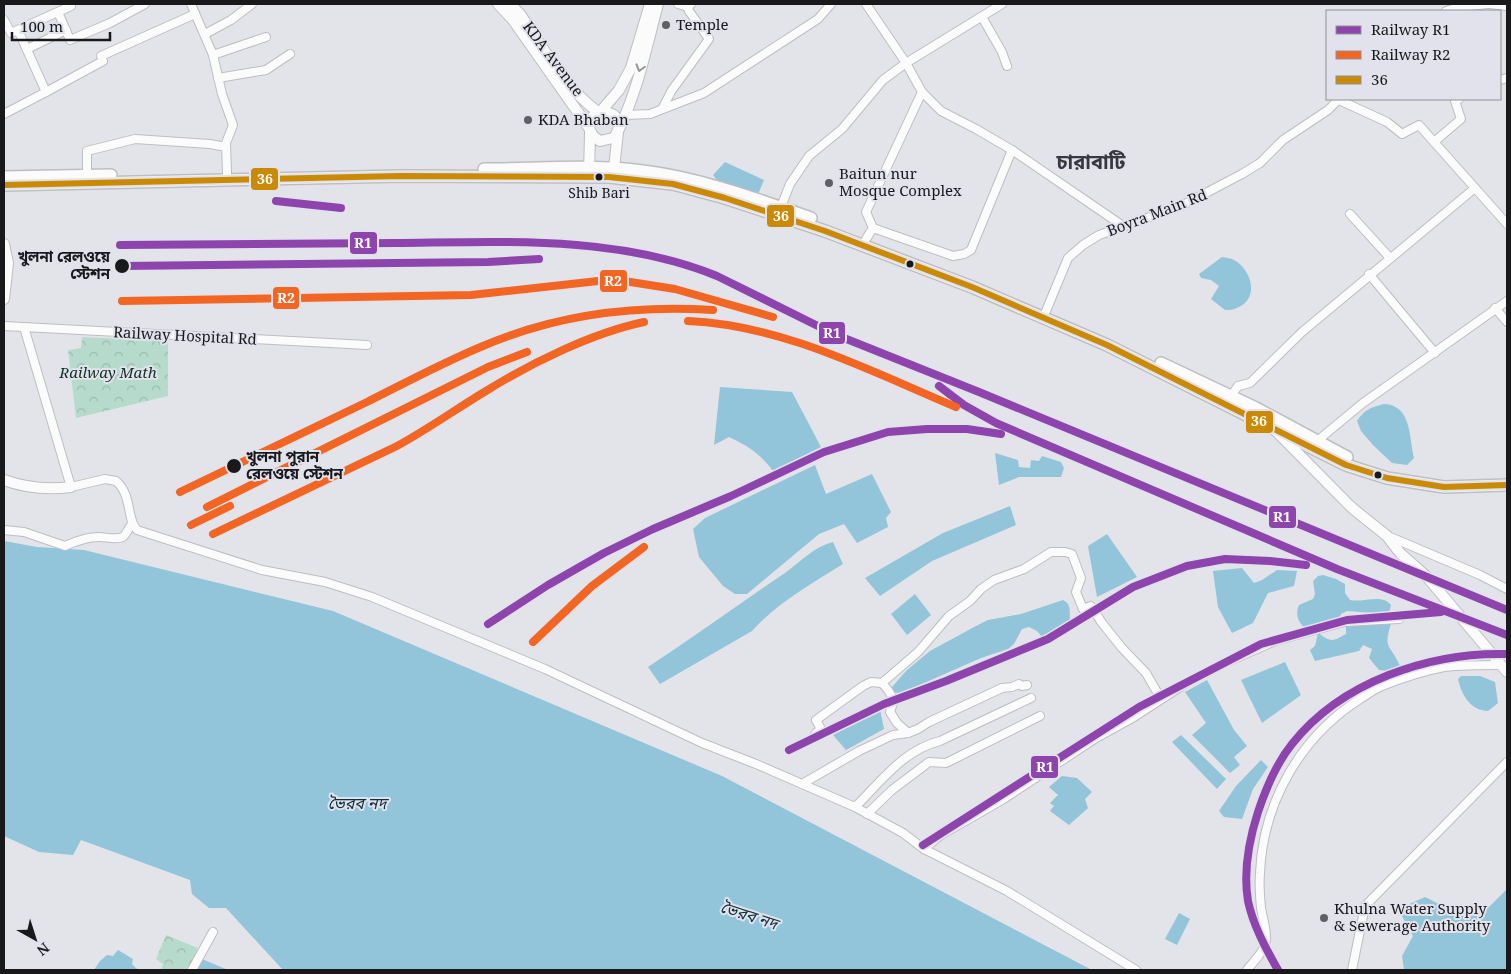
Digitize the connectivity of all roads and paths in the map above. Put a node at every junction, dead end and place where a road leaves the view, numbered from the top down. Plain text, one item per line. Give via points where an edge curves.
1 (70, 4) edge
2 (145, 4) edge
3 (191, 4) edge
4 (252, 4) edge
5 (498, 4) edge
6 (510, 4) edge
7 (650, 4) edge
8 (658, 4) edge
9 (678, 4) edge
10 (831, 4) edge
11 (866, 4) edge
12 (1002, 4) edge
13 (1489, 4) edge
14 (690, 5) edge
15 (1459, 5) edge
16 (1507, 6) edge
17 (58, 12) junction
18 (195, 14) junction
19 (982, 17) junction
20 (4, 20) edge
21 (18, 30) junction
22 (66, 30) junction
23 (205, 34) junction
24 (266, 37) dead end
25 (27, 49) junction
26 (290, 54) dead end
27 (214, 55) junction
28 (906, 63) junction
29 (1007, 66) dead end
30 (218, 78) junction
31 (46, 92) junction
32 (922, 92) junction
33 (1338, 100) edge
34 (1341, 100) edge
35 (1457, 100) edge
36 (662, 109) junction
37 (600, 111) junction
38 (4, 114) edge
39 (626, 115) junction
40 (590, 130) junction
41 (619, 130) junction
42 (1434, 142) junction
43 (226, 147) junction
44 (1012, 150) junction
45 (614, 168) junction
46 (589, 173) junction
47 (87, 175) junction
48 (227, 176) junction
49 (4, 177) edge
50 (4, 185) edge
51 (1475, 188) junction
52 (781, 207) junction
53 (1350, 214) dead end
54 (1507, 224) edge
55 (1123, 226) junction
56 (873, 228) junction
57 (866, 239) junction
58 (4, 244) edge
59 (1390, 258) junction
60 (1369, 274) junction
61 (4, 299) edge
62 (1507, 300) edge
63 (1495, 308) junction
64 (1046, 311) junction
65 (1507, 322) edge
66 (4, 326) edge
67 (24, 327) junction
68 (367, 345) dead end
69 (1434, 353) junction
70 (1231, 396) junction
71 (1256, 408) junction
72 (1272, 427) junction
73 (1317, 441) junction
74 (1376, 474) junction
75 (4, 475) edge
76 (4, 480) edge
77 (1507, 485) edge
78 (71, 486) junction
79 (132, 524) junction
80 (4, 530) edge
81 (1387, 536) junction
82 (1507, 589) edge
83 (1399, 619) dead end
84 (1504, 668) edge
85 (882, 683) junction
86 (1027, 685) dead end
87 (1031, 698) dead end
88 (1161, 699) junction
89 (1040, 716) dead end
90 (908, 733) junction
91 (815, 734) dead end
92 (1507, 762) edge
93 (802, 784) junction
94 (855, 807) junction
95 (867, 814) junction
96 (924, 849) junction
97 (213, 932) dead end
98 (192, 970) edge
99 (1136, 970) edge
100 (1247, 970) edge
101 (1352, 970) edge

1 - 17 street
2 - 22 street via 70,40
3 - 18 street
4 - 23 street
5 - 40 main road
6 - 37 main road, KDA Avenue via 568,84 589,106
7 - 37 main road via 631,68
8 -> 39 main road
9 - 14 street
10 - 36 street via 818,19 742,70 704,93
11 - 28 street
12 - 19 street
13 - 15 street
13 - 16 street
14 - 36 street via 689,11 709,39
17 - 21 street
17 - 22 street
18 - 23 street
18 - 31 street via 101,56 103,61
19 - 28 street
19 - 29 street
20 - 21 street via 11,33
21 - 25 street
22 - 25 street
23 - 27 street
24 - 27 street
25 - 31 street
26 - 30 street via 266,70
27 - 30 street
28 - 32 street
28 - 52 street via 883,80 842,128 808,156 790,184
30 - 43 street via 234,125
31 - 38 street
32 - 44 street via 940,111
32 - 56 street via 866,212
33 - 55 street, Boyra Main Rd via 1242,174 1181,206
34 - 42 street via 1387,122 1402,134 1419,125
35 - 42 street via 1461,119
36 - 39 street via 650,114
37 - 40 main road via 592,117
37 - 41 main road via 614,115 619,122
39 - 41 main road
40 - 41 main road via 596,139 605,141 613,138
40 - 46 main road
41 - 45 main road
42 - 51 street
43 - 47 street via 135,140 87,151
43 - 48 street
44 - 55 street
44 - 56 street via 970,250 964,254 952,256
45 - 46 highway
45 - 52 highway via 673,176
46 - 48 highway
46 - 72 highway via 673,184 825,230 1086,336
47 - 48 highway
47 - 49 highway
48 - 50 highway
51 - 54 street
51 - 59 street
52 - 57 highway
53 - 59 street
55 - 64 street, Boyra Main Rd via 1099,235 1068,258
56 - 57 street
57 - 64 highway
58 - 61 main road via 8,263
59 - 60 street
60 - 69 street
60 - 70 street via 1250,383 1238,386
62 - 63 street
63 - 65 street
63 - 69 street
64 - 70 highway
66 - 67 street, Railway Hospital Rd
67 - 68 street, Railway Hospital Rd
67 - 78 street
69 - 73 street via 1363,403
70 - 71 highway
71 - 72 main road
71 - 73 highway
72 - 74 highway via 1346,465
72 - 81 main road via 1351,507
73 - 74 highway
74 - 77 highway via 1409,483 1444,487
75 - 78 main road
76 - 78 main road via 35,488
78 - 79 street via 105,479 116,481 126,494
79 - 80 street via 122,537 98,537 65,546 24,532
79 - 93 street via 137,530 262,570 325,582 372,597 545,669 702,743
81 - 82 street
81 - 84 main road via 1400,553 1427,577
83 - 88 street via 1344,622 1275,640 1188,682
84 - 100 street via 1444,667 1412,675 1380,686 1324,726 1284,780 1271,812 1260,874 1265,946
85 - 88 street via 981,589 1051,552 1065,552 1072,554 1078,566 1081,578 1076,592 1082,609 1091,606 1102,624 1146,673
85 - 90 street via 894,700 890,712 896,723
85 - 91 street via 872,682 864,686 816,720 821,729
86 - 90 street via 1002,688
87 - 94 street via 912,753 891,768
88 - 96 street
89 - 95 street via 946,763 929,762
90 - 93 street via 894,735 859,751
92 - 101 street via 1365,906
93 - 94 street
94 - 95 street
95 - 96 street via 903,833
96 - 99 street via 1007,891
97 - 98 street

